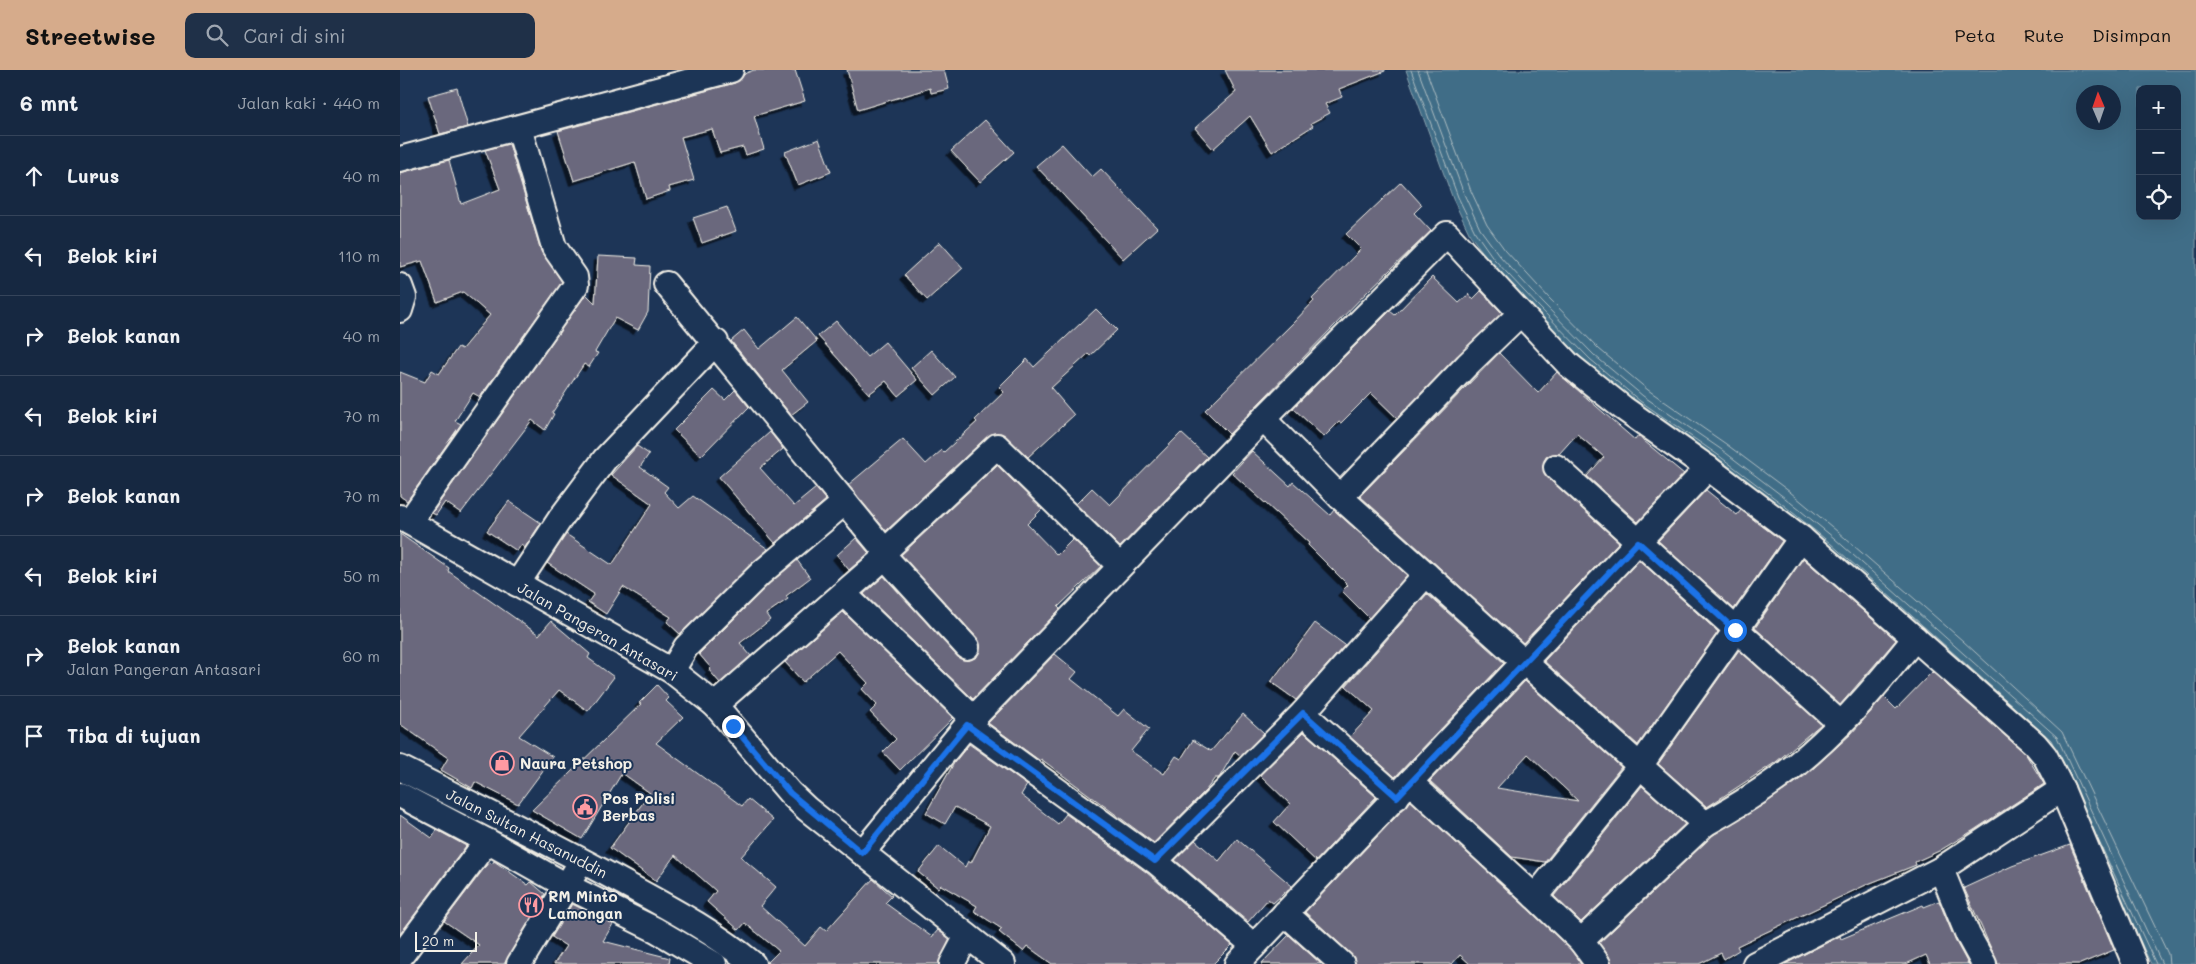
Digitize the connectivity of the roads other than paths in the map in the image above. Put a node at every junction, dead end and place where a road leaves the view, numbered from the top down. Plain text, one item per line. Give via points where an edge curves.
1 (731, 70) edge
2 (519, 128) junction
3 (400, 159) edge
4 (666, 284) dead end
5 (400, 286) edge
6 (400, 310) edge
7 (1520, 314) junction
8 (716, 342) junction
9 (1263, 419) junction
10 (1556, 467) dead end
11 (1708, 468) junction
12 (1340, 497) junction
13 (845, 502) junction
14 (404, 520) edge
15 (1801, 538) junction
16 (1638, 542) junction
17 (885, 554) junction
18 (1120, 566) junction
19 (1426, 574) junction
20 (517, 584) junction
21 (844, 594) junction
22 (1735, 630) junction
23 (1916, 638) junction
24 (967, 647) dead end
25 (1525, 663) junction
26 (672, 671) junction
27 (715, 705) junction
28 (1303, 713) junction
29 (970, 722) junction
30 (1840, 724) junction
31 (1640, 766) junction
32 (400, 768) edge
33 (2062, 789) junction
34 (1404, 790) junction
35 (400, 795) edge
36 (1705, 824) junction
37 (487, 840) junction
38 (862, 853) junction
39 (582, 860) junction
40 (1155, 861) junction
41 (1941, 869) junction
42 (567, 886) junction
43 (1535, 897) junction
44 (1285, 913) junction
45 (967, 936) junction
46 (1581, 941) junction
47 (1254, 946) junction
48 (400, 957) edge
49 (519, 964) edge
50 (714, 964) edge
51 (753, 964) edge
52 (952, 964) edge
53 (1003, 964) edge
54 (1237, 964) edge
55 (1342, 964) edge
56 (1598, 964) edge
57 (1755, 964) edge
58 (1984, 964) edge
59 (2135, 964) edge

1 - 2 street
2 - 3 street
2 - 14 street via 554,247 575,277 576,285
4 - 8 street
5 - 6 street via 404,297
7 - 9 street via 1447,234
7 - 11 street via 1569,365
7 - 12 street
8 - 13 street
8 - 20 street via 605,459
9 - 12 street
9 - 18 street
10 - 16 street
11 - 15 street
11 - 16 street
12 - 19 street
13 - 17 street
13 - 26 street via 761,573 686,648
14 - 20 street, Jalan Pangeran Antasari
15 - 22 street
15 - 23 street
16 - 22 street
16 - 25 street
17 - 18 street via 998,446
17 - 21 street
17 - 24 street
18 - 29 street
19 - 25 street
19 - 28 street
20 - 26 street, Jalan Pangeran Antasari
21 - 27 street
21 - 29 street
22 - 30 street
22 - 31 street
23 - 30 street
23 - 33 street via 2035,744
25 - 31 street
25 - 34 street
26 - 27 street, Jalan Pangeran Antasari
27 - 38 street, Jalan Pangeran Antasari via 790,793
28 - 34 street
28 - 40 street
29 - 38 street
29 - 40 street
30 - 36 street via 1808,755
31 - 36 street
31 - 43 street
32 - 39 street, Jalan Sultan Hasanuddin
33 - 41 street
33 - 59 street
34 - 43 street
34 - 44 street
35 - 37 street, Jalan Sultan Hasanuddin
36 - 46 street
37 - 42 street, Jalan Sultan Hasanuddin
37 - 48 street
38 - 45 street, Jalan Pangeran Antasari
39 - 42 street
39 - 51 street, Jalan Sultan Hasanuddin via 726,941
40 - 47 street
41 - 57 street
41 - 58 street
42 - 49 street
42 - 50 street, Jalan Sultan Hasanuddin via 656,930
43 - 46 street
44 - 47 street
44 - 55 street
45 - 52 street
45 - 53 street, Jalan Pangeran Antasari
46 - 56 street
47 - 54 street

